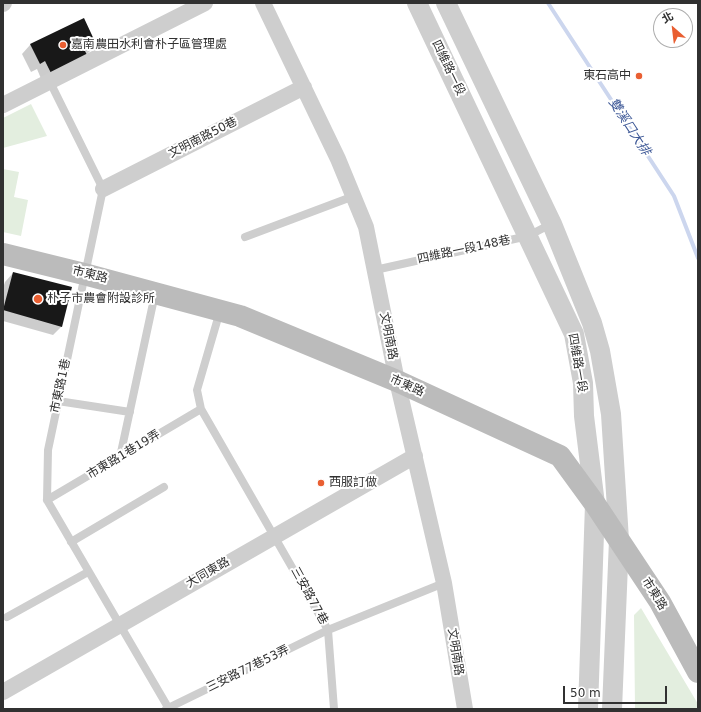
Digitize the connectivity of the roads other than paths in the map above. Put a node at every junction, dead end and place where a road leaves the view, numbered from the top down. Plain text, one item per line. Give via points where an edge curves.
1 (205, 3) edge
2 (263, 3) edge
3 (417, 3) edge
4 (446, 3) edge
5 (50, 82) junction
6 (304, 87) junction
7 (3, 105) edge
8 (103, 189) junction
9 (354, 196) junction
10 (552, 224) junction
11 (528, 236) junction
12 (245, 237) dead end
13 (3, 254) edge
14 (374, 270) junction
15 (84, 274) junction
16 (155, 292) junction
17 (220, 310) junction
18 (397, 381) junction
19 (58, 400) junction
20 (201, 409) junction
21 (130, 412) junction
22 (415, 456) junction
23 (120, 457) junction
24 (164, 488) dead end
25 (47, 500) junction
26 (595, 504) junction
27 (275, 535) junction
28 (619, 540) junction
29 (71, 542) junction
30 (88, 572) junction
31 (444, 583) junction
32 (8, 617) dead end
33 (118, 624) junction
34 (328, 630) junction
35 (698, 672) edge
36 (3, 692) edge
37 (168, 708) edge
38 (334, 709) edge
39 (465, 709) edge
40 (588, 709) edge
41 (612, 709) edge

1 - 5 street
2 - 6 street, 文明南路
3 - 11 street, 四維路一段
4 - 10 street, 四維路一段
5 - 7 street
5 - 8 lane
6 - 8 street, 文明南路50巷
6 - 9 street, 文明南路
8 - 15 lane, 市東路1巷
9 - 12 lane
9 - 14 street, 文明南路 via 366,226
10 - 11 lane, 四維路一段148巷
10 - 28 street, 四維路一段 via 592,323 600,351 611,414
11 - 14 lane, 四維路一段148巷
11 - 26 street, 四維路一段 via 574,334 583,384 584,416
13 - 15 main road, 市東路
14 - 18 street, 文明南路
15 - 16 main road, 市東路
15 - 19 lane, 市東路1巷
16 - 17 main road, 市東路
16 - 21 lane
17 - 18 main road, 市東路
17 - 20 lane, 三安路77巷 via 197,390
18 - 22 street, 文明南路
18 - 26 main road, 市東路 via 560,456
19 - 21 lane
19 - 25 lane, 市東路1巷 via 48,450
20 - 23 lane, 市東路1巷19弄
20 - 27 lane, 三安路77巷
21 - 23 lane
22 - 27 street, 大同東路
22 - 31 street, 文明南路
23 - 25 lane, 市東路1巷19弄
24 - 29 lane
25 - 29 lane
26 - 28 main road, 市東路
26 - 40 street, 四維路一段
27 - 33 street, 大同東路
27 - 34 lane, 三安路77巷
28 - 35 main road, 市東路 via 660,602
28 - 41 street, 四維路一段
29 - 30 lane
30 - 32 lane
30 - 33 lane
31 - 34 lane, 三安路77巷53弄
31 - 39 street, 文明南路
33 - 36 street, 大同東路
33 - 37 lane
34 - 37 lane, 三安路77巷53弄
34 - 38 lane, 三安路77巷

